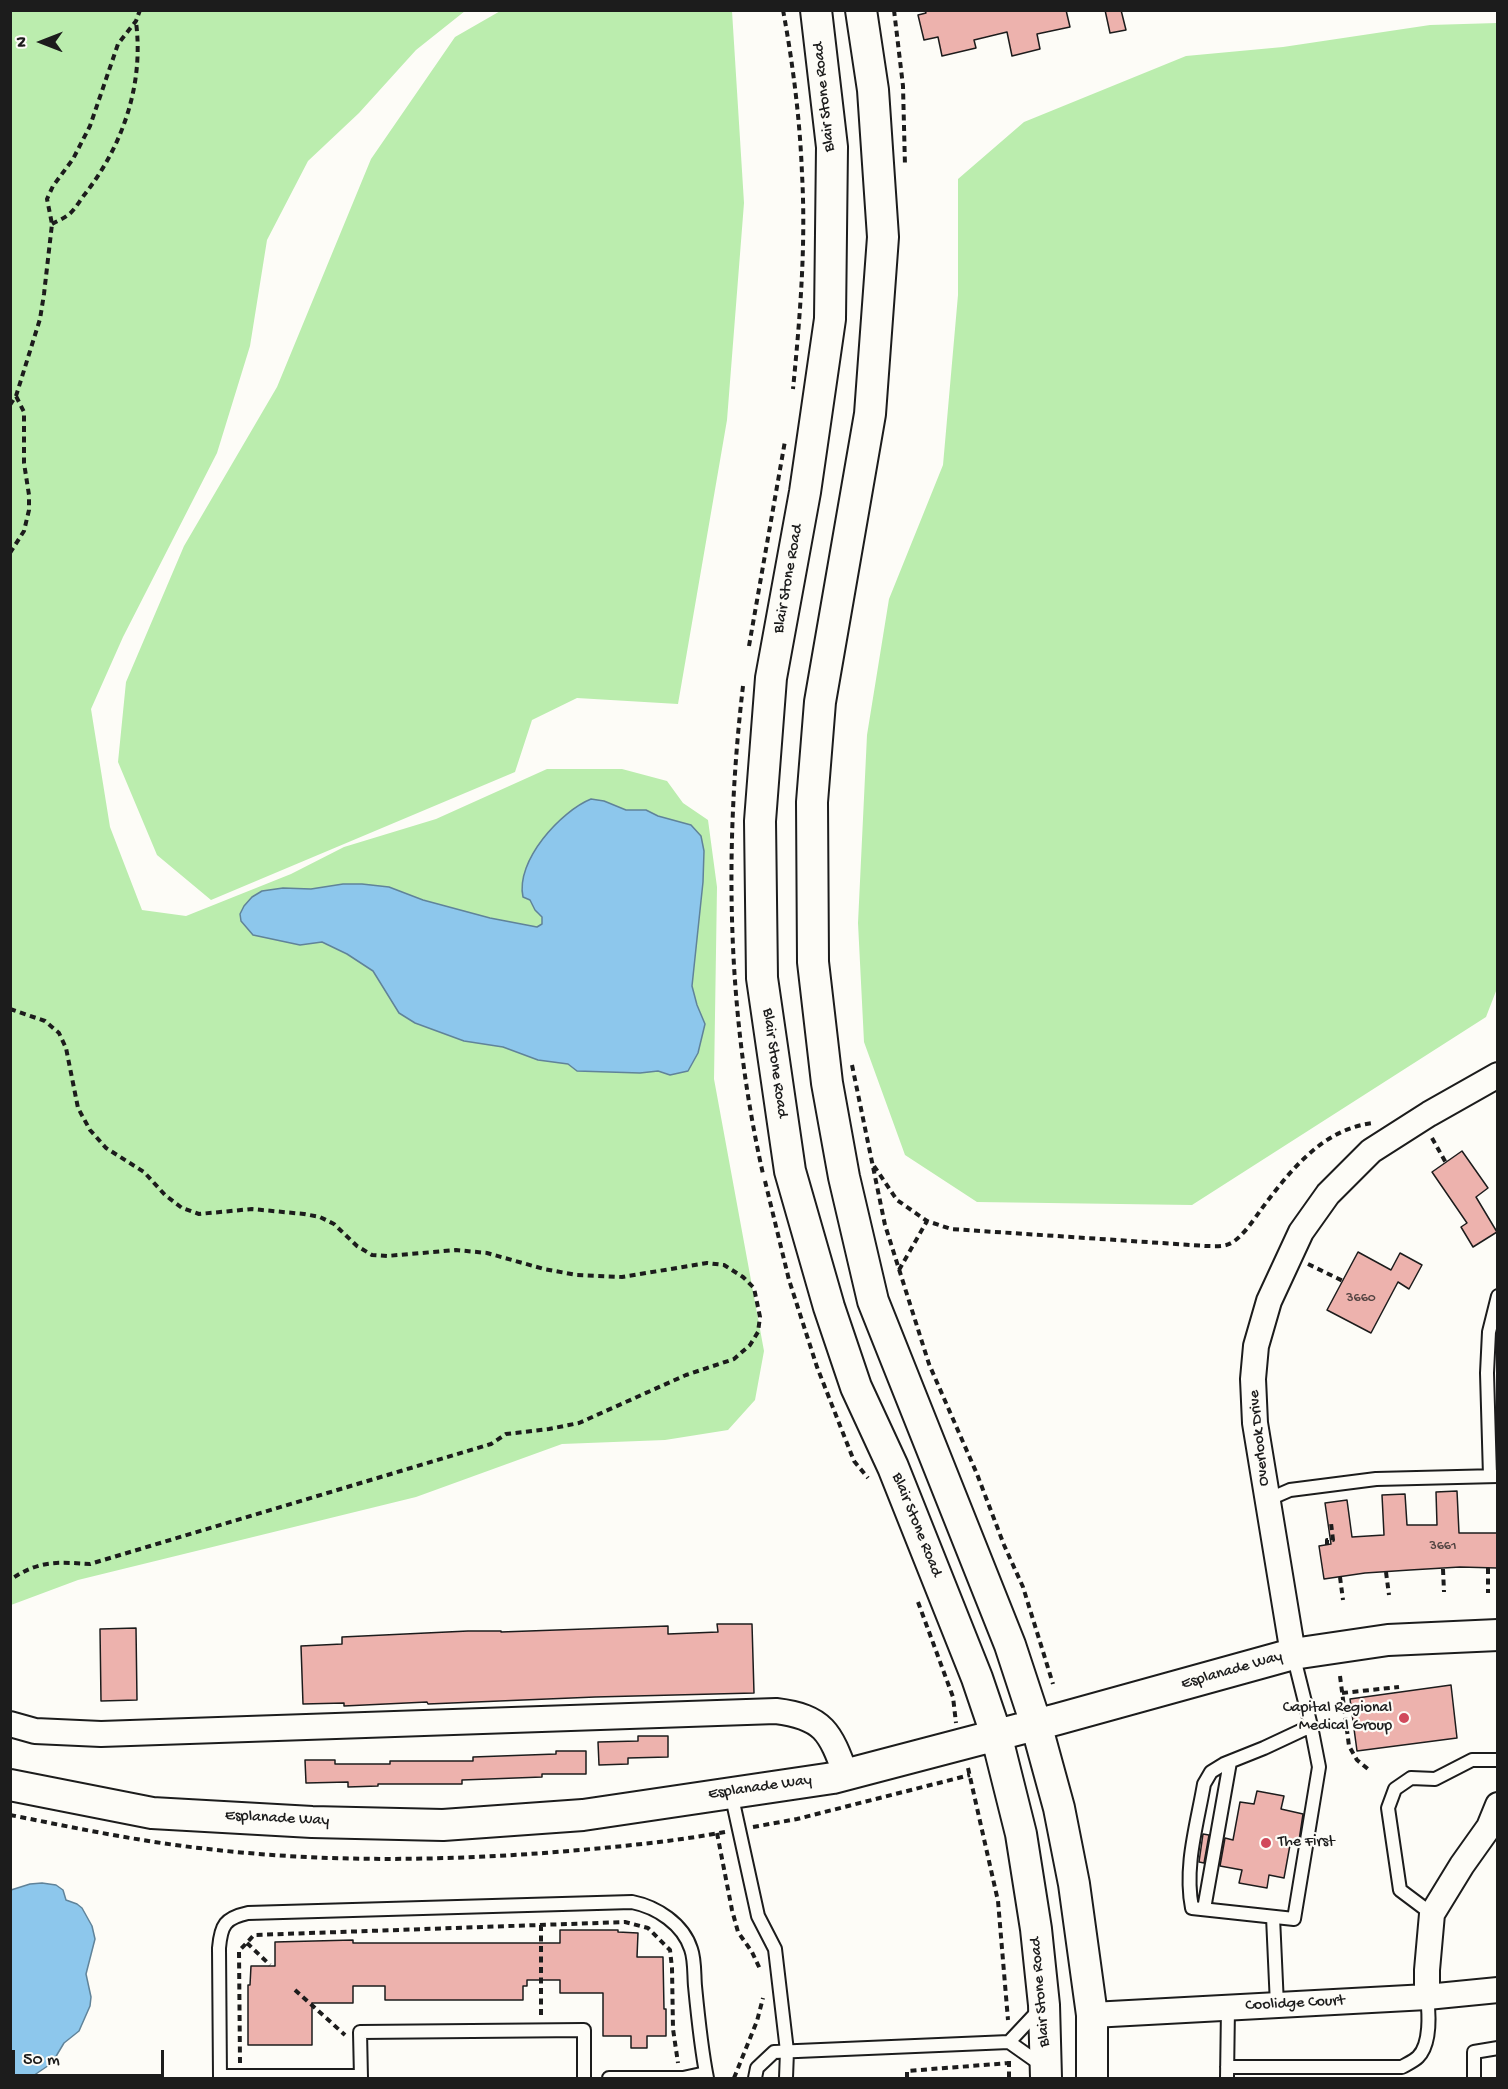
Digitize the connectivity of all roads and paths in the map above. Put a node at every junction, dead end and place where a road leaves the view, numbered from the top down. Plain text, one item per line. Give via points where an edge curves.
1 (140, 10) edge
2 (816, 10) edge
3 (861, 10) edge
4 (894, 10) edge
5 (136, 21) junction
6 (905, 175) dead end
7 (52, 224) junction
8 (16, 396) junction
9 (10, 405) edge
10 (10, 553) edge
11 (10, 1009) edge
12 (851, 1061) dead end
13 (1497, 1075) edge
14 (1380, 1122) dead end
15 (1432, 1138) dead end
16 (872, 1162) junction
17 (1446, 1163) dead end
18 (927, 1221) junction
19 (1308, 1264) dead end
20 (899, 1271) junction
21 (1343, 1281) dead end
22 (1497, 1296) edge
23 (1494, 1476) edge
24 (1267, 1500) junction
25 (1331, 1523) dead end
26 (1327, 1545) dead end
27 (1488, 1568) dead end
28 (1443, 1569) dead end
29 (1386, 1572) dead end
30 (1340, 1577) dead end
31 (10, 1580) edge
32 (1443, 1592) dead end
33 (1488, 1593) dead end
34 (1389, 1595) dead end
35 (1343, 1600) dead end
36 (1497, 1635) edge
37 (1293, 1654) junction
38 (1340, 1676) dead end
39 (1053, 1684) dead end
40 (1399, 1687) dead end
41 (1342, 1694) junction
42 (10, 1724) edge
43 (1036, 1724) junction
44 (1311, 1726) junction
45 (996, 1734) junction
46 (1497, 1760) edge
47 (1230, 1762) junction
48 (1368, 1769) dead end
49 (846, 1774) junction
50 (10, 1785) edge
51 (731, 1792) junction
52 (1497, 1805) edge
53 (717, 1833) dead end
54 (1198, 1909) junction
55 (1432, 1914) junction
56 (1273, 1917) junction
57 (541, 1925) junction
58 (247, 1942) junction
59 (1038, 1951) junction
60 (270, 1965) dead end
61 (761, 1971) dead end
62 (295, 1990) dead end
63 (1497, 1990) edge
64 (764, 1996) dead end
65 (1427, 1997) junction
66 (1044, 2005) junction
67 (1277, 2005) junction
68 (1228, 2008) junction
69 (1092, 2015) junction
70 (541, 2030) junction
71 (1009, 2042) junction
72 (1497, 2048) edge
73 (361, 2050) junction
74 (787, 2051) junction
75 (1009, 2063) dead end
76 (1271, 2067) junction
77 (1227, 2073) edge
78 (1402, 2073) edge
79 (1047, 2074) edge
80 (240, 2076) junction
81 (706, 2076) edge
82 (220, 2078) edge
83 (361, 2078) edge
84 (683, 2078) edge
85 (584, 2079) edge
86 (609, 2079) edge
87 (734, 2079) edge
88 (755, 2079) edge
89 (786, 2079) edge
90 (907, 2079) edge
91 (1092, 2079) edge
92 (1284, 2079) edge
93 (1474, 2079) edge

1 - 5 path
2 - 45 street, Blair Stone Road via 832,147 830,319 805,492 771,678 760,821 762,978 790,1171 829,1307 856,1387 898,1478
3 - 43 street via 873,90 882,237 870,414 820,702 812,802 813,962 827,1083 873,1300 1010,1646
4 - 6 path via 903,86
5 - 7 path via 118,44 90,126 47,199
5 - 7 path via 139,44 135,84 130,110 114,149 100,175 69,214
7 - 8 path via 40,320
8 - 9 path
8 - 10 path via 24,412 29,502 24,531
11 - 31 path via 45,1020 59,1032 78,1108 106,1148 144,1172 182,1208 199,1215 252,1209 312,1215 334,1224 372,1255 456,1250 487,1253 577,1275 622,1277 707,1263 724,1265 754,1288 760,1317 758,1332 750,1345 734,1359 686,1375 579,1422 506,1434 491,1444 90,1564 36,1565
12 - 16 path
13 - 24 street, Overlook Drive via 1371,1151 1328,1194 1301,1232 1269,1301 1256,1346 1255,1423
14 - 18 path via 1358,1125 1306,1155 1248,1228 1228,1244 1206,1246 951,1229
15 - 17 path
16 - 18 path via 897,1200
16 - 20 path
18 - 20 path
19 - 21 path
20 - 39 path via 929,1364 1023,1587
22 - 23 lane via 1488,1356
23 - 24 lane via 1376,1479 1290,1490
24 - 37 street, Overlook Drive
25 - 26 path via 1333,1540 1327,1540
27 - 33 path
28 - 32 path
29 - 34 path
30 - 35 path
36 - 37 street, Esplanade Way via 1388,1640
37 - 43 street, Esplanade Way
37 - 44 lane
38 - 41 path
40 - 41 path
41 - 48 path via 1349,1746
42 - 49 street via 35,1731 101,1734 776,1711 811,1719 824,1729 835,1744
43 - 45 street, Esplanade Way
43 - 69 street via 1074,1884
44 - 47 lane
44 - 56 lane via 1319,1767 1294,1919
45 - 49 street, Esplanade Way
45 - 59 street, Blair Stone Road via 1021,1834
46 - 55 lane via 1472,1760 1435,1779 1412,1778 1395,1790 1389,1808 1400,1890
47 - 54 lane
47 - 54 lane via 1211,1772 1204,1784 1189,1867 1188,1888
49 - 51 street, Esplanade Way
50 - 51 street, Esplanade Way via 152,1813 443,1825 584,1815
51 - 74 lane via 758,1916 775,1949
52 - 55 street via 1489,1827
53 - 61 path via 738,1932
54 - 56 lane
55 - 65 street
56 - 67 lane
57 - 58 path via 254,1935
57 - 70 path
57 - 84 path via 625,1922 648,1928 670,1950 673,2029
58 - 60 path
58 - 80 path via 239,1951
59 - 66 street, Blair Stone Road
59 - 69 street via 1077,2008
62 - 73 path
63 - 65 street, Coolidge Court
64 - 87 path
65 - 67 street, Coolidge Court
65 - 78 lane via 1427,2037 1419,2057
66 - 71 lane
66 - 79 street, Blair Stone Road
67 - 68 street, Coolidge Court
68 - 69 street, Coolidge Court
68 - 77 lane
69 - 91 street
70 - 73 lane via 360,2032
70 - 85 lane via 584,2030
71 - 74 lane
71 - 79 lane
72 - 93 lane via 1474,2052
73 - 83 lane
74 - 88 lane via 774,2052 757,2068
74 - 89 lane
75 - 90 path via 907,2071
76 - 77 lane
76 - 78 lane
76 - 92 lane
80 - 82 lane
80 - 83 lane
81 - 82 lane via 691,1949 680,1929 664,1915 632,1902 235,1916 221,1929 219,1948
81 - 84 lane
84 - 86 lane

